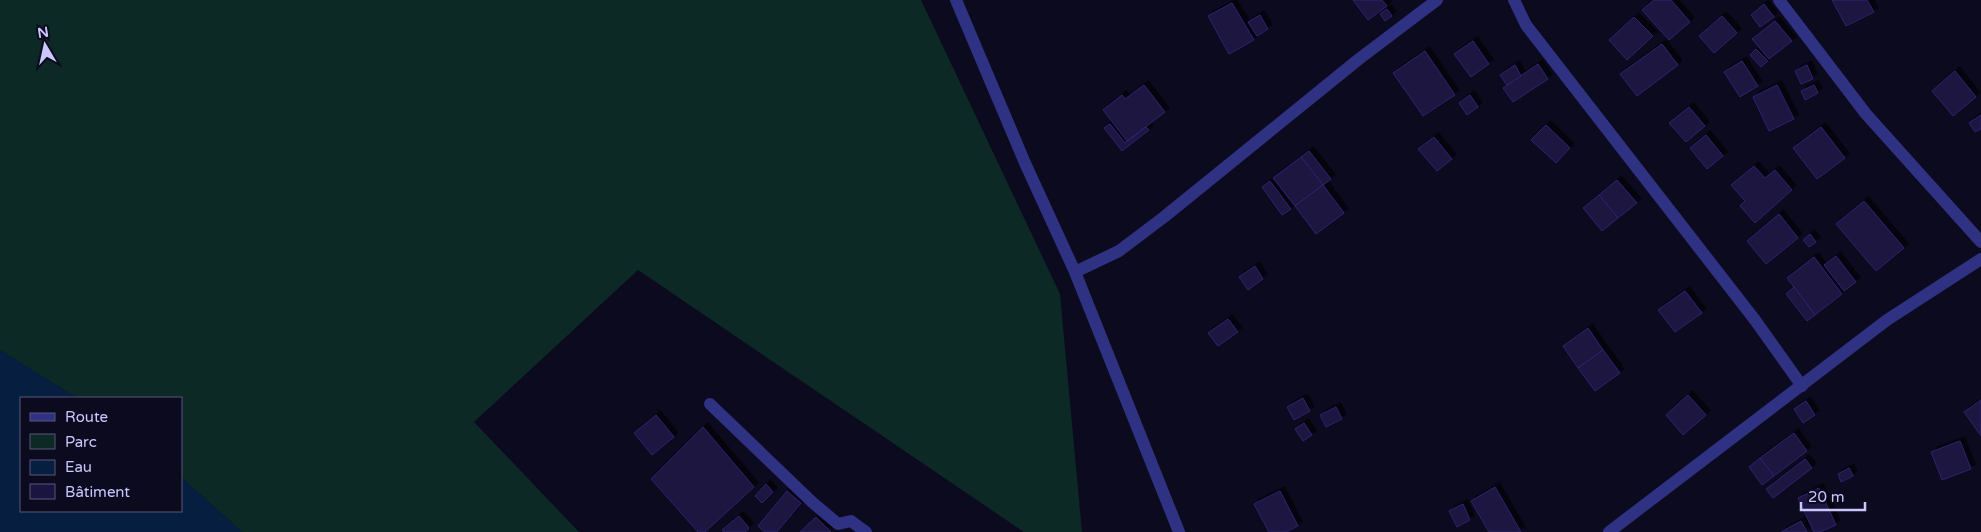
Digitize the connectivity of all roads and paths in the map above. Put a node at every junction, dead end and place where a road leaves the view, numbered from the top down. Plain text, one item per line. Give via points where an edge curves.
1 (956, 0) edge
2 (1437, 0) edge
3 (1514, 0) edge
4 (1779, 0) edge
5 (1981, 242) edge
6 (1981, 259) edge
7 (1075, 272) junction
8 (1802, 386) junction
9 (710, 404) dead end
10 (866, 532) edge
11 (1179, 532) edge
12 (1610, 532) edge

1 - 7 street
2 - 7 street via 1119,251
3 - 8 street via 1526,26 1755,320
4 - 5 street via 1866,114
6 - 8 street via 1887,320
7 - 11 street
8 - 12 street
9 - 10 street via 838,524 852,521

